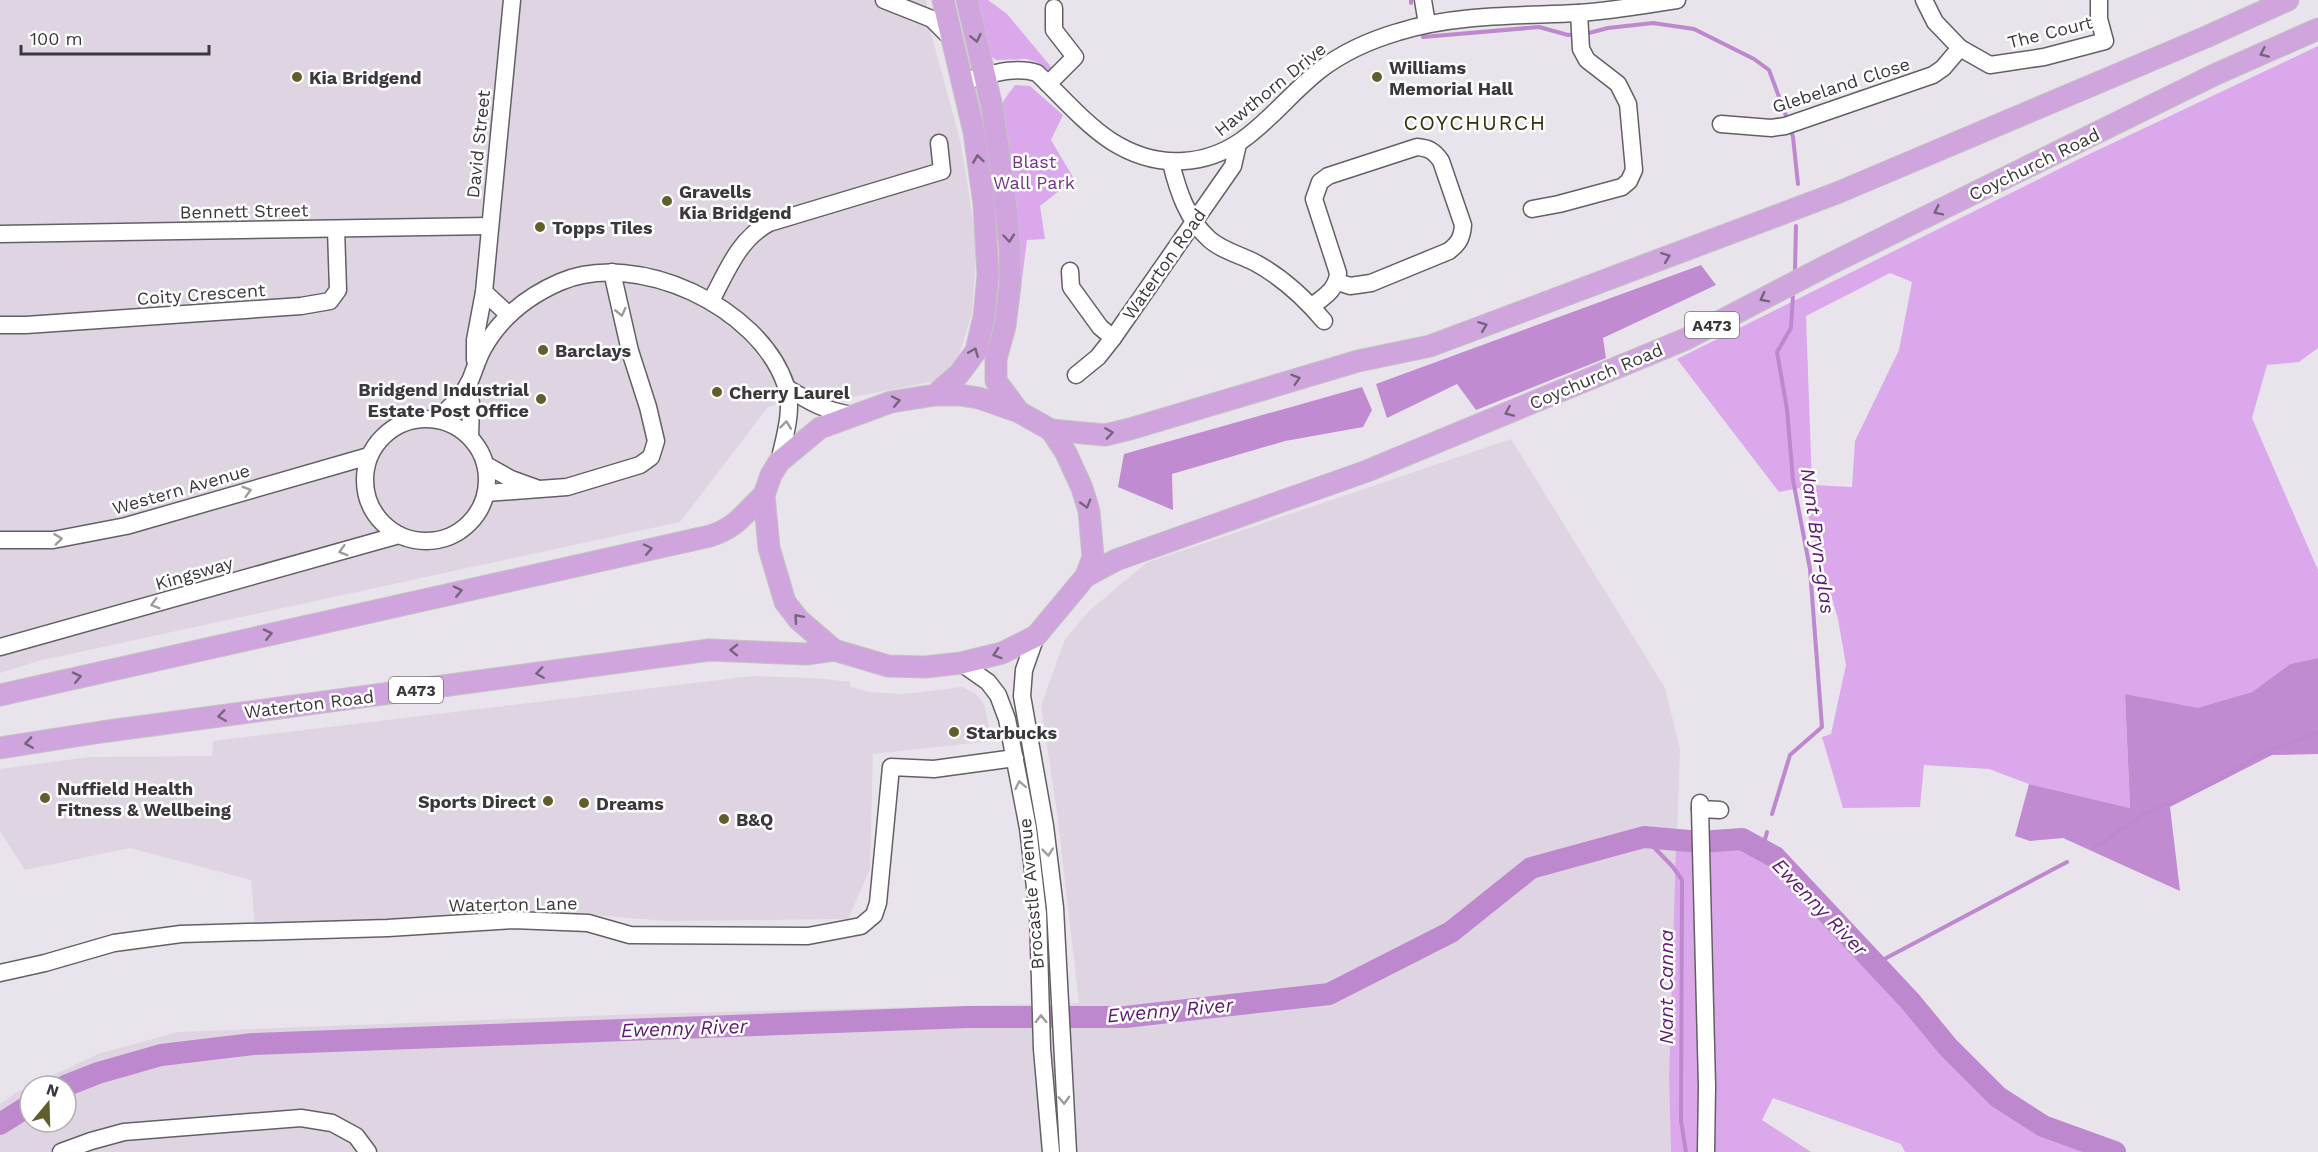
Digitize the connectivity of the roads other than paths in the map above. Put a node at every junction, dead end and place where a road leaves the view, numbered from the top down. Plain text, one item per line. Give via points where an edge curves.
1 (512, 0) edge
2 (911, 0) edge
3 (943, 0) edge
4 (967, 0) edge
5 (1423, 0) edge
6 (1677, 0) edge
7 (1924, 0) edge
8 (2099, 0) edge
9 (2288, 0) edge
10 (888, 2) edge
11 (1054, 8) dead end
12 (1426, 24) junction
13 (1580, 27) junction
14 (2318, 29) edge
15 (952, 39) junction
16 (1960, 48) junction
17 (985, 77) junction
18 (963, 81) junction
19 (1048, 84) junction
20 (1721, 124) dead end
21 (939, 142) dead end
22 (1238, 144) junction
23 (1171, 162) junction
24 (1532, 209) dead end
25 (1193, 221) junction
26 (489, 226) junction
27 (336, 229) junction
28 (0, 234) edge
29 (1070, 271) dead end
30 (612, 272) junction
31 (1338, 282) junction
32 (484, 292) junction
33 (711, 301) junction
34 (1312, 306) junction
35 (509, 315) junction
36 (1324, 321) dead end
37 (0, 325) edge
38 (1113, 338) junction
39 (474, 366) junction
40 (1076, 375) dead end
41 (468, 384) junction
42 (787, 388) junction
43 (935, 395) junction
44 (1019, 412) junction
45 (852, 415) junction
46 (435, 419) junction
47 (1051, 430) junction
48 (470, 437) junction
49 (369, 456) junction
50 (779, 462) junction
51 (486, 465) junction
52 (543, 490) junction
53 (486, 493) junction
54 (764, 495) junction
55 (399, 535) junction
56 (0, 540) edge
57 (1086, 576) junction
58 (1036, 636) junction
59 (0, 647) edge
60 (834, 650) junction
61 (961, 663) junction
62 (0, 696) edge
63 (0, 748) edge
64 (1015, 758) junction
65 (1720, 810) dead end
66 (0, 973) edge
67 (61, 1152) edge
68 (368, 1152) edge
69 (1051, 1152) edge
70 (1068, 1152) edge
71 (1706, 1152) edge

1 - 26 street, David Street
2 - 10 street
3 - 15 main road
4 -> 17 main road
5 - 12 street
6 - 13 street, Hawthorn Drive
7 - 16 street, The Court via 1935,22
8 - 16 street, The Court via 2105,41 2044,57 1990,65
47 -> 9 main road via 1105,435 1358,361 1430,346 1837,193
10 - 15 street via 932,19
11 - 19 street via 1054,30 1075,57
12 - 13 street, Hawthorn Drive
12 - 22 street, Hawthorn Drive via 1387,36 1335,60
13 - 24 street via 1581,49 1587,60 1624,93 1634,170 1622,187
14 -> 57 main road, Coychurch Road / A473 via 2214,75 1686,339 1367,471 1116,560
15 - 18 main road
16 - 20 street, Glebeland Close via 1933,75 1791,124 1771,128
17 - 18 street, Hawthorn Drive
17 - 19 street, Hawthorn Drive via 1026,69
17 -> 44 main road via 1004,188 1010,251 1010,285 996,359 996,381
43 -> 18 main road via 959,374 976,351 988,274 984,204
19 - 23 street, Hawthorn Drive via 1110,140 1152,159
21 - 33 street via 942,171 756,230 744,242
22 - 23 street, Hawthorn Drive via 1221,154
22 - 25 street, Waterton Road via 1233,166
23 - 25 street
25 - 34 street via 1210,241 1280,278
25 - 38 street, Waterton Road
26 - 27 street, Bennett Street
26 - 32 street, David Street
27 - 28 street, Bennett Street
27 - 37 street, Coity Crescent via 338,290 330,301 273,309
29 - 38 street via 1071,287 1100,327
30 - 33 street via 647,276
30 - 35 street via 562,281 530,297
30 -> 52 street via 656,441 651,457 640,465 567,488
31 - 31 street via 1350,286 1371,283 1449,251 1457,244 1462,225 1436,153 1417,147 1320,182 1314,199 1337,265
31 - 34 street
32 - 35 street
32 - 39 street, David Street
33 - 42 street via 739,320 764,345
34 - 36 street
35 - 39 street
38 - 40 street, Waterton Road
39 - 41 street
41 - 46 street via 445,414
41 - 48 street
42 - 45 street via 827,410
50 -> 42 street via 788,424
43 - 44 main road via 979,398
45 -> 43 main road via 891,402
44 - 47 main road
45 - 50 main road via 820,428
46 - 48 street via 448,422
46 - 49 street via 418,418 402,423 375,444
47 -> 57 main road via 1073,466 1089,511 1093,556
48 - 51 street
49 - 55 street via 365,479 368,500 382,523
56 -> 49 street, Western Avenue via 53,540 126,526
50 - 54 main road
51 - 52 street
51 - 53 street
52 - 53 street
53 - 55 street via 479,511 451,536 418,541
60 -> 54 main road via 799,620 785,602 769,548
62 -> 54 main road via 710,536 739,522
55 -> 59 street, Kingsway
57 - 58 main road
58 -> 61 main road via 1002,653
58 -> 70 street, Brocastle Avenue via 1024,670 1022,696 1045,826 1054,908
60 - 61 main road via 888,666
60 -> 63 main road, Waterton Road / A473 via 806,654 698,651
61 - 64 street, Brocastle Avenue via 988,682 998,695
64 - 66 street, Waterton Lane via 934,769 891,767 878,903 874,915 861,926 808,936 670,937 630,935 588,923 513,920 182,934 114,943
69 -> 64 street, Brocastle Avenue via 1042,1048 1038,913
65 - 71 street via 1701,811
67 - 68 street via 124,1132 301,1118 332,1123 356,1136

